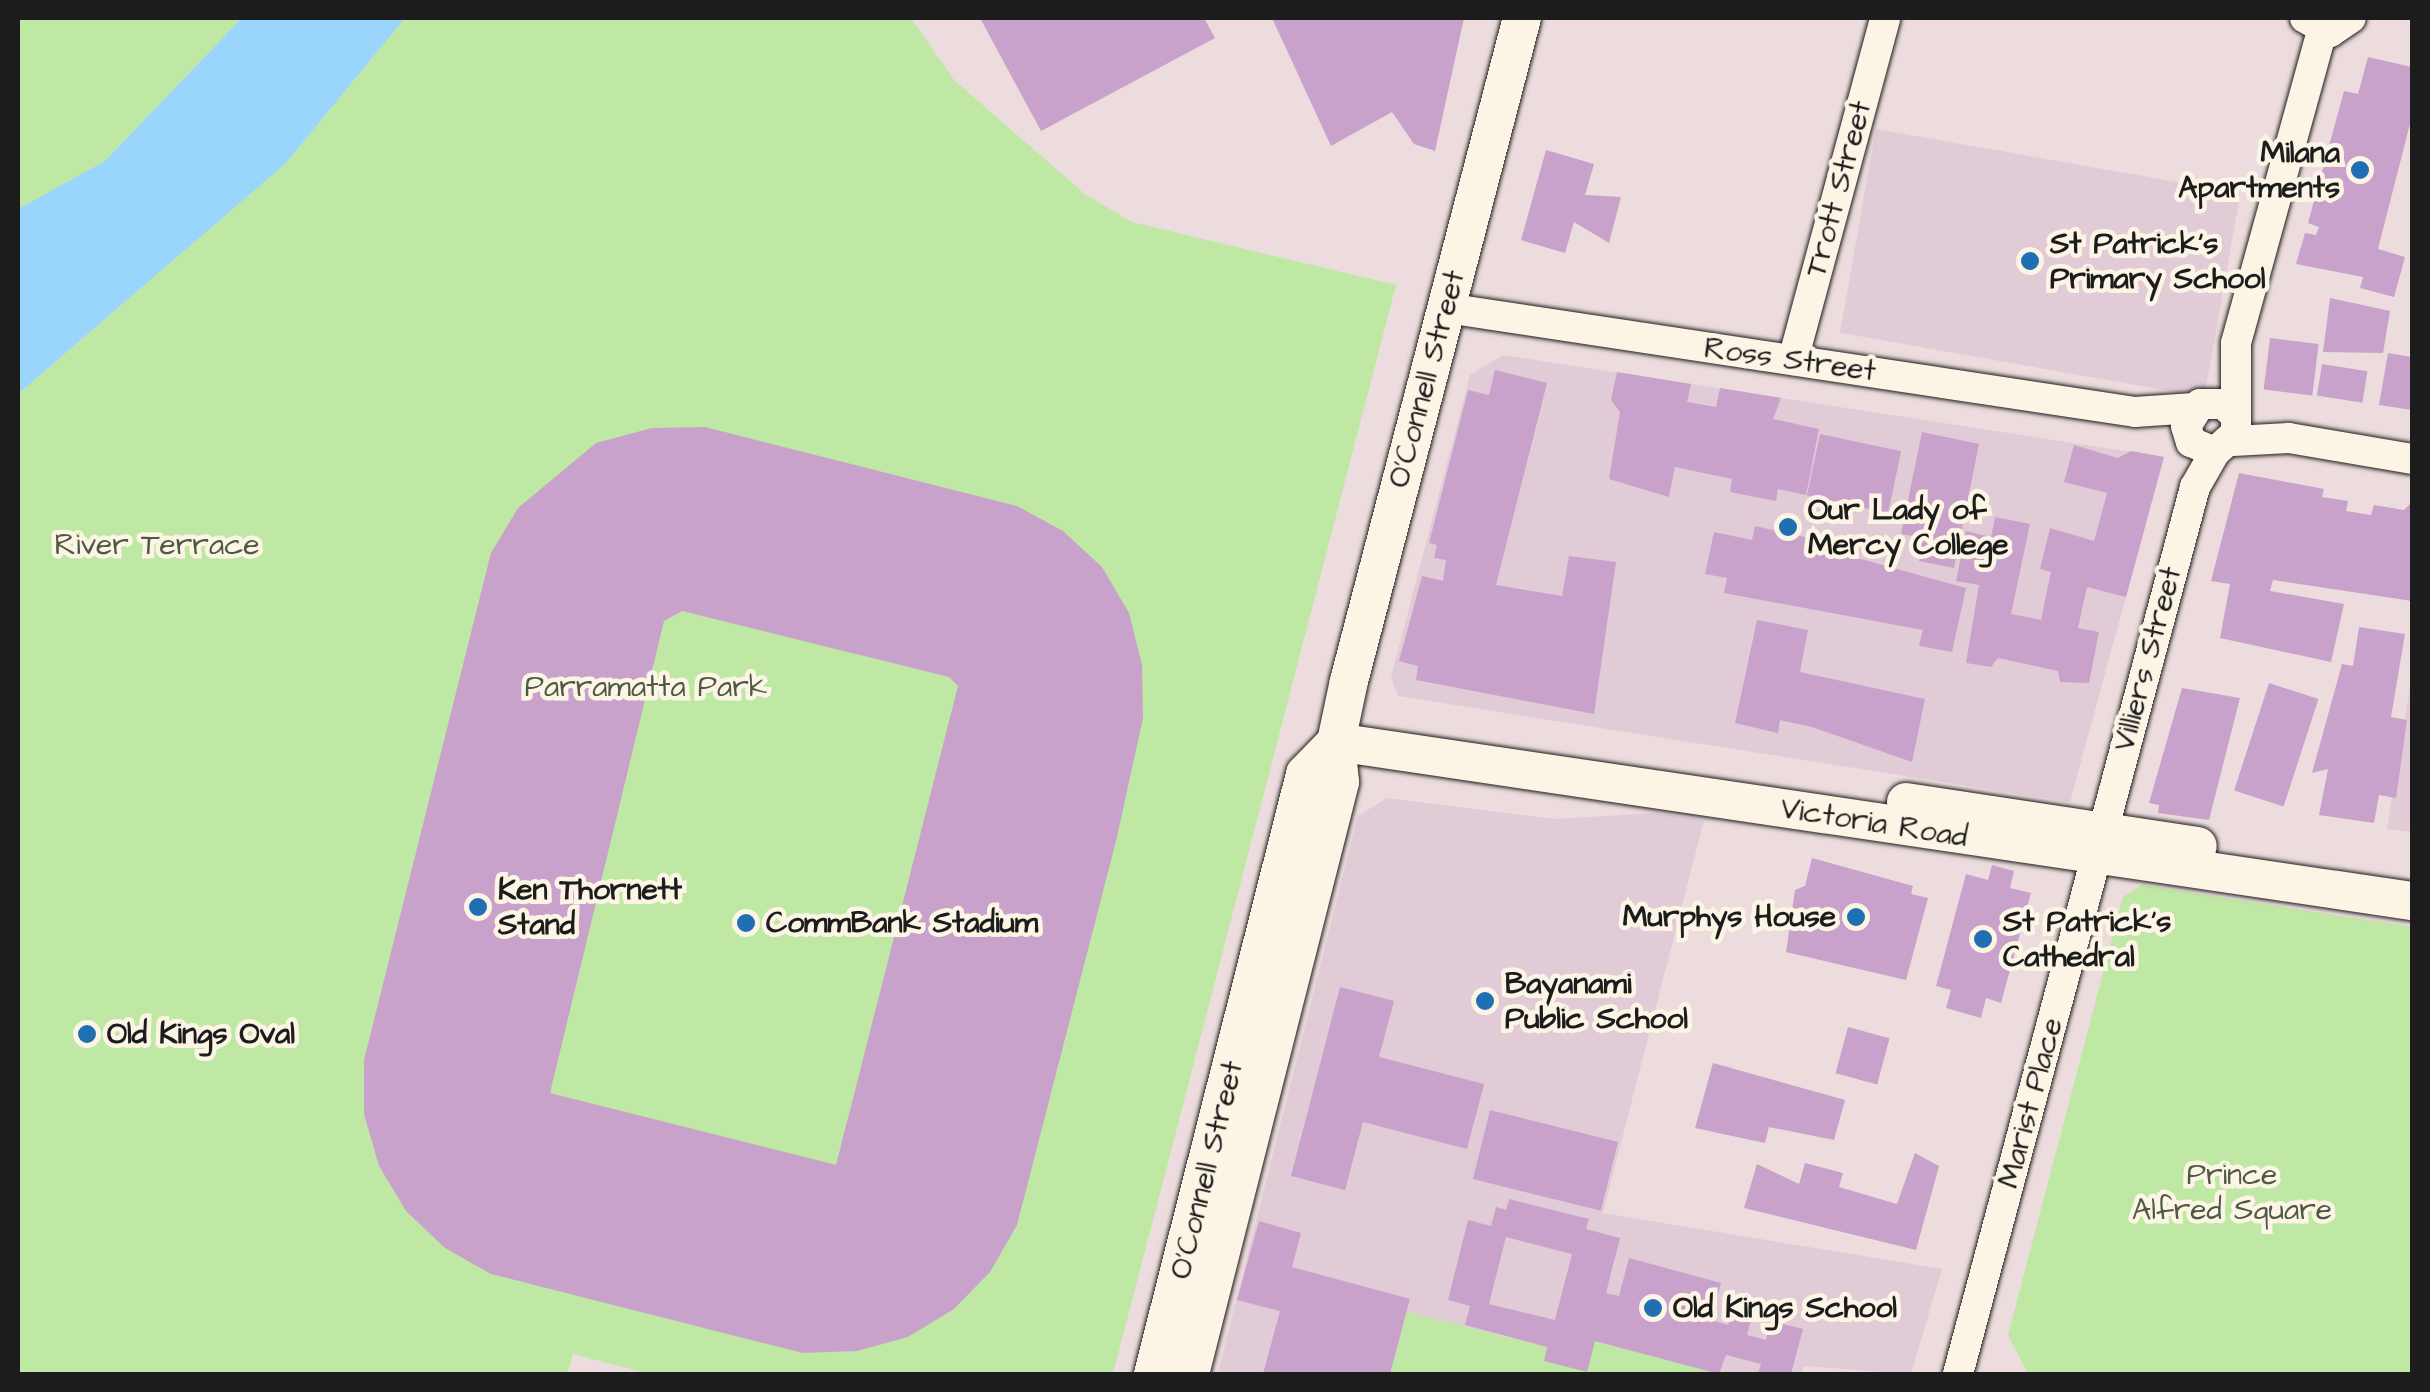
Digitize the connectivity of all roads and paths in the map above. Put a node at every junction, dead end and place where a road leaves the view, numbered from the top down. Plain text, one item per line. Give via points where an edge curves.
1 (1522, 18) edge
2 (1885, 18) edge
3 (2350, 18) edge
4 (2314, 24) edge
5 (1446, 308) junction
6 (1794, 360) junction
7 (2213, 427) junction
8 (2412, 459) edge
9 (1338, 733) junction
10 (2098, 845) junction
11 (2412, 879) edge
12 (2412, 901) edge
13 (1153, 1374) edge
14 (1190, 1374) edge
15 (1958, 1374) edge

1 - 5 main road, O'Connell Street
2 - 6 street, Trott Street
3 - 4 street
4 - 7 street
5 - 6 street, Ross Street
5 - 9 main road, O'Connell Street
6 - 7 street, Ross Street
7 - 8 street
7 - 10 street, Villiers Street
9 - 10 main road, Victoria Road
9 - 13 main road, O'Connell Street via 1306,774
9 - 14 main road, O'Connell Street via 1340,782
10 - 11 main road, Victoria Road
10 - 12 main road, Victoria Road
10 - 15 street, Marist Place

